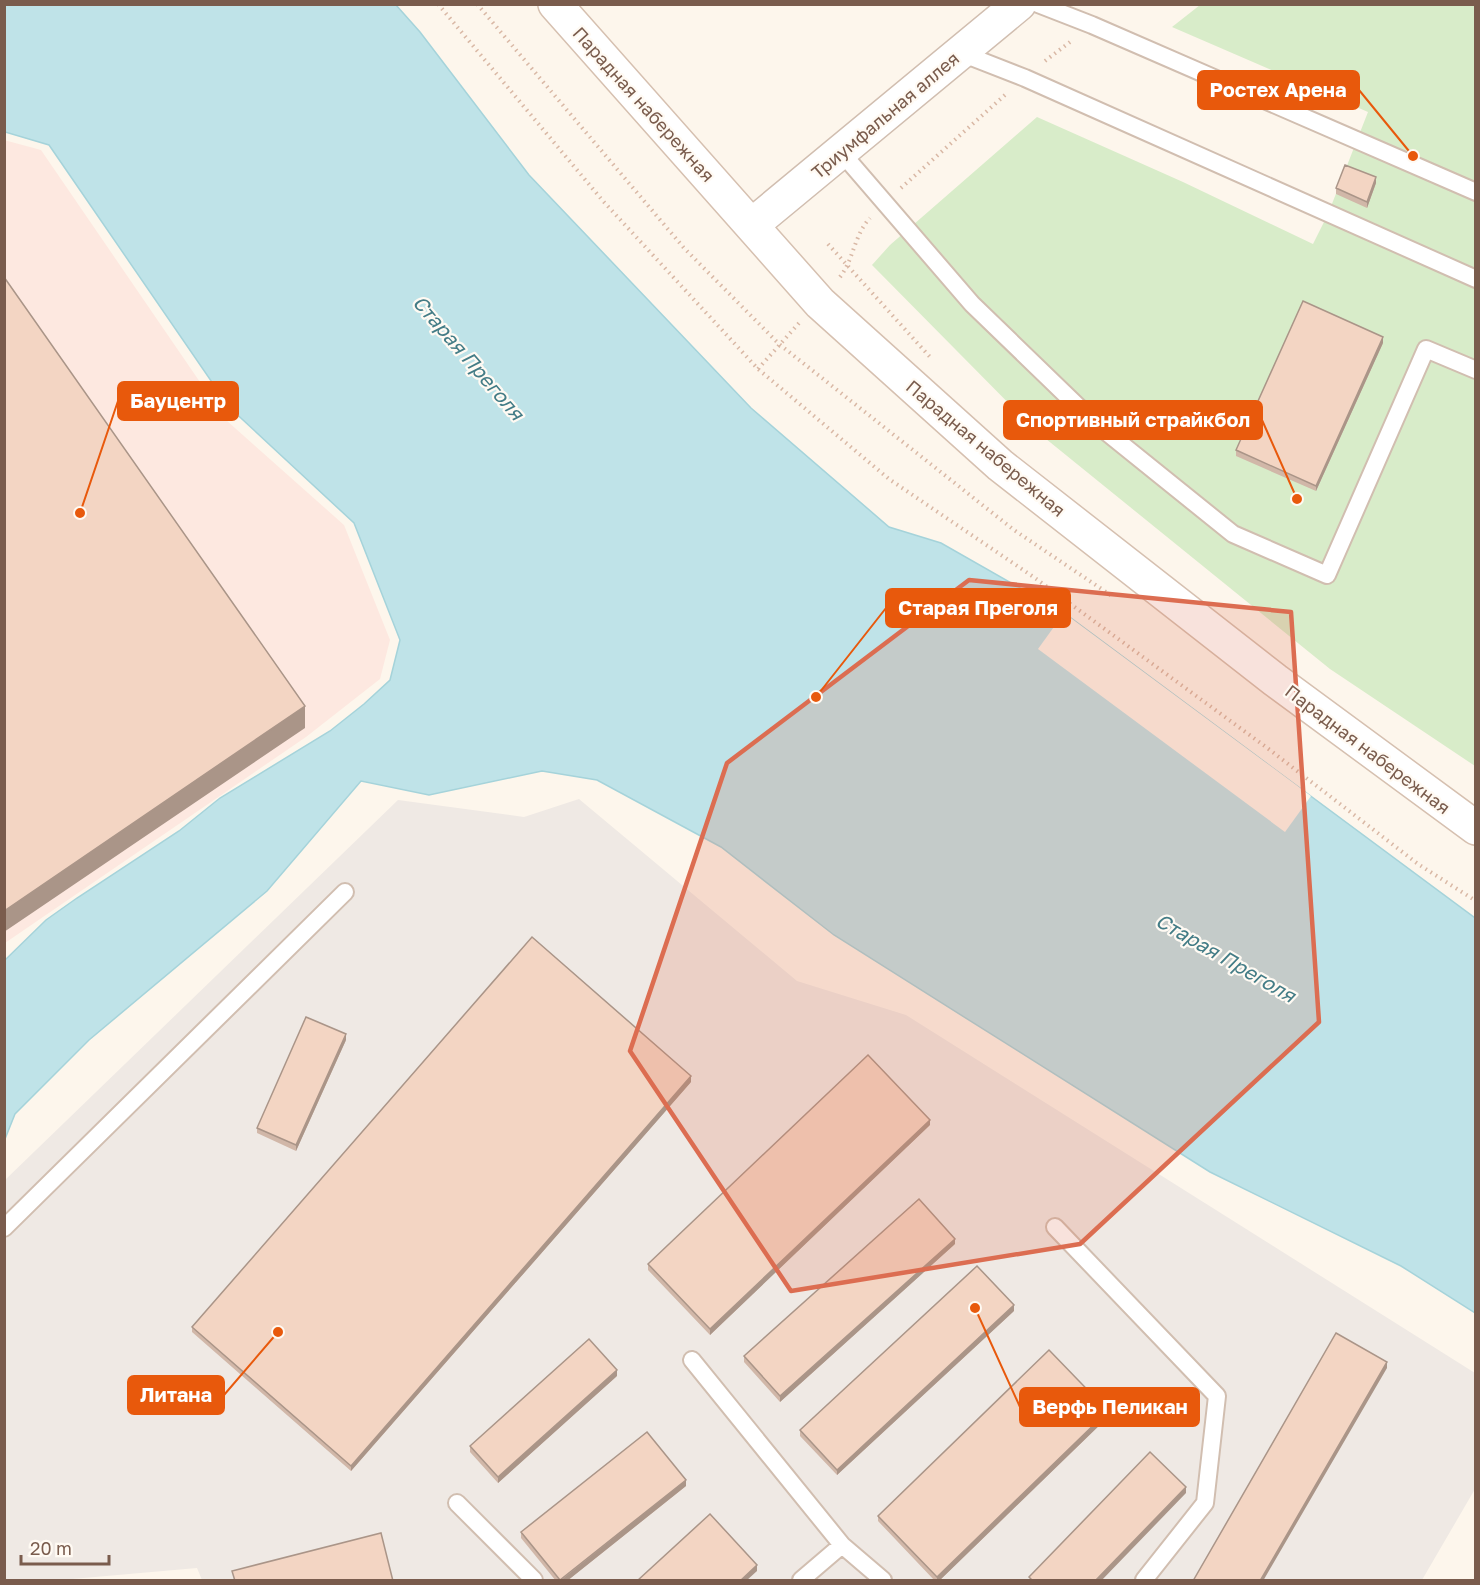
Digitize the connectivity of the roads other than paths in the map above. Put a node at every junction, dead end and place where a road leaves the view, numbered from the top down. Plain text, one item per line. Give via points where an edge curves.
1 (555, 4) edge
2 (1019, 4) edge
3 (1038, 4) edge
4 (961, 53) junction
5 (841, 152) junction
6 (1476, 192) edge
7 (752, 225) junction
8 (1476, 279) edge
9 (1476, 370) edge
10 (1476, 828) edge
11 (345, 892) dead end
12 (1055, 1227) dead end
13 (4, 1228) edge
14 (692, 1360) dead end
15 (457, 1503) dead end
16 (842, 1545) junction
17 (534, 1581) edge
18 (801, 1581) edge
19 (883, 1581) edge
20 (1144, 1581) edge

1 - 7 main road, Парадная набережная
2 - 4 main road, Триумфальная аллея
3 - 6 lane
4 - 5 main road, Триумфальная аллея
4 - 8 lane
5 - 7 main road, Триумфальная аллея
5 - 9 lane via 972,304 1094,422 1233,534 1327,575 1426,349
7 - 10 main road, Парадная набережная via 820,303 1000,465 1275,680
11 - 13 lane
12 - 20 lane via 1217,1396 1204,1503
14 - 16 lane
15 - 17 lane
16 - 18 lane
16 - 19 lane

